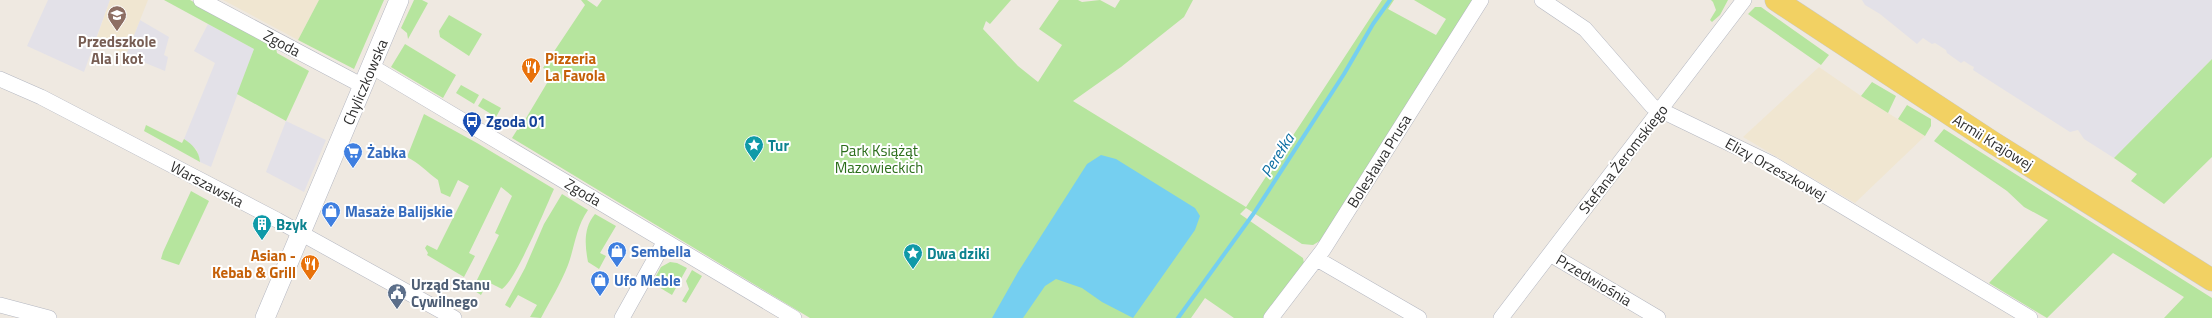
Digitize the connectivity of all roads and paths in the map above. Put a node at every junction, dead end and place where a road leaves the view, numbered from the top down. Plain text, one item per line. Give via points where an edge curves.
1 (201, 0) edge
2 (399, 0) edge
3 (1481, 0) edge
4 (1542, 0) edge
5 (1744, 0) edge
6 (1776, 0) edge
7 (371, 66) junction
8 (0, 79) edge
9 (363, 86) junction
10 (1660, 112) junction
11 (301, 232) junction
12 (665, 241) junction
13 (1550, 254) junction
14 (1317, 259) junction
15 (2212, 280) edge
16 (7, 310) edge
17 (48, 318) edge
18 (265, 318) edge
19 (454, 318) edge
20 (622, 318) edge
21 (794, 318) edge
22 (1272, 318) edge
23 (1419, 318) edge
24 (1501, 318) edge
25 (1658, 318) edge
26 (2030, 318) edge

1 - 9 street, Zgoda
2 - 7 street, Chyliczkowska
3 - 14 street, Bolesława Prusa
4 - 10 street, Elizy Orzeszkowej via 1585,29
5 - 10 street, Stefana Żeromskiego
6 - 15 main road, Armii Krajowej via 1960,121
7 - 9 street, Chyliczkowska
7 - 12 street, Zgoda
8 - 11 street, Warszawska via 41,97
9 - 11 street, Chyliczkowska
10 - 13 street, Stefana Żeromskiego
10 - 26 street, Elizy Orzeszkowej via 1772,164
11 - 18 street, Chyliczkowska
11 - 19 street, Warszawska
12 - 20 street
12 - 21 street, Zgoda
13 - 24 street, Stefana Żeromskiego
13 - 25 street, Przedwiośnia
14 - 22 street, Bolesława Prusa
14 - 23 street
16 - 17 street

